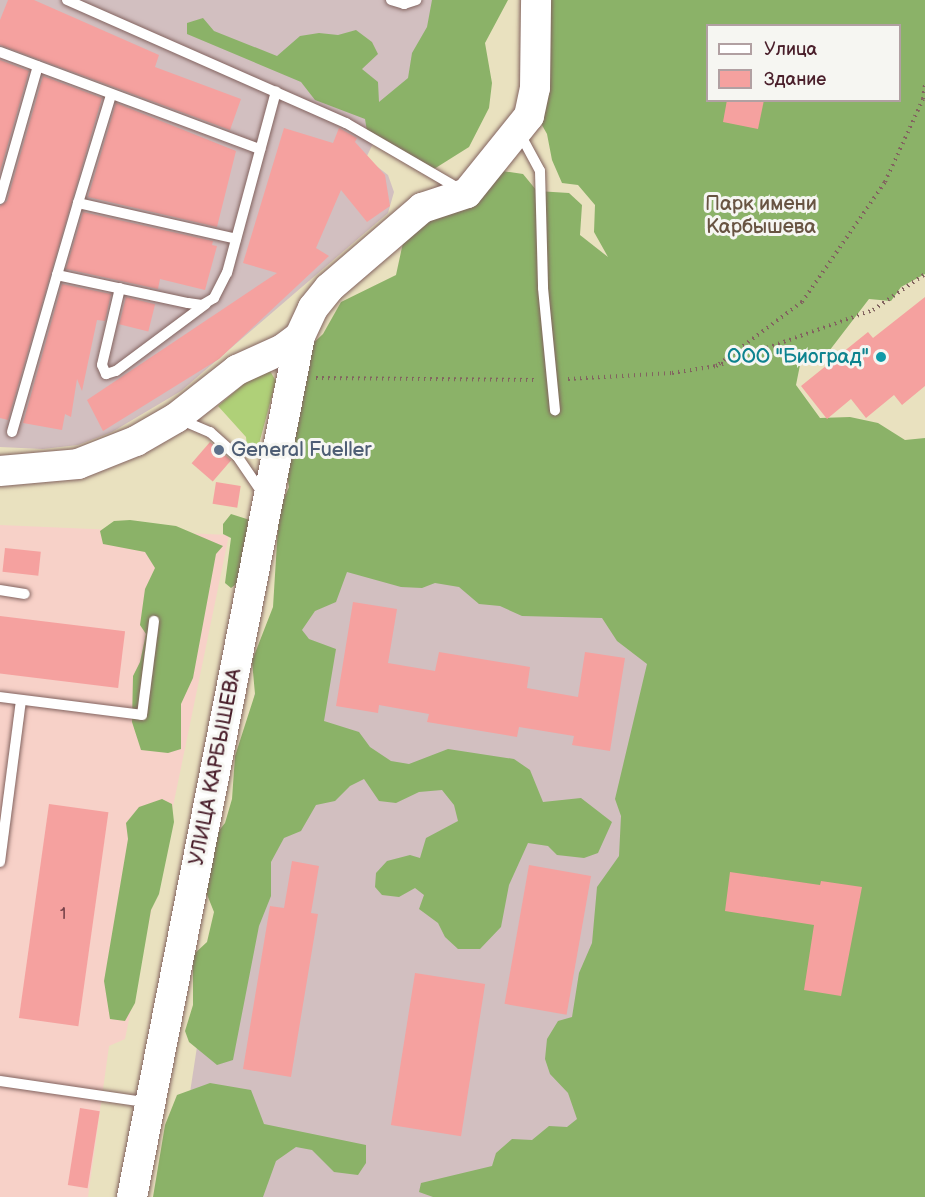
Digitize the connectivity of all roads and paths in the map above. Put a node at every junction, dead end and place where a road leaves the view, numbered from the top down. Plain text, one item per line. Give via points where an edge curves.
1 (67, 0) edge
2 (391, 0) edge
3 (416, 0) edge
4 (536, 0) edge
5 (0, 52) edge
6 (38, 66) junction
7 (925, 84) edge
8 (276, 92) junction
9 (111, 95) junction
10 (519, 132) junction
11 (260, 149) junction
12 (467, 193) junction
13 (0, 199) edge
14 (78, 203) junction
15 (236, 239) junction
16 (925, 274) edge
17 (57, 275) junction
18 (120, 288) junction
19 (214, 298) junction
20 (300, 336) junction
21 (716, 366) junction
22 (291, 377) junction
23 (552, 380) junction
24 (555, 410) dead end
25 (176, 418) junction
26 (12, 432) dead end
27 (0, 471) edge
28 (268, 500) junction
29 (0, 590) edge
30 (25, 594) dead end
31 (154, 621) dead end
32 (0, 697) edge
33 (21, 700) junction
34 (0, 862) edge
35 (0, 1081) edge
36 (150, 1103) junction
37 (132, 1197) edge

1 - 8 lane
2 - 3 lane via 404,4
4 - 10 street via 535,88 529,116
5 - 6 lane
6 - 9 lane
6 - 13 lane
7 - 21 path via 923,99 885,182 802,302
8 - 11 lane
8 - 12 lane via 346,123
9 - 11 lane
9 - 14 lane
10 - 12 street
10 - 23 lane via 540,171 543,288
11 - 15 lane
12 - 20 street, УЛИЦА КАРБЫШЕВА via 422,208 329,288 313,308
14 - 15 lane
14 - 17 lane
15 - 19 lane via 221,288
16 - 21 path via 873,310
17 - 18 lane
17 - 26 lane
18 - 19 lane via 202,305
18 - 19 lane via 102,365 106,374 116,371
20 - 22 street, УЛИЦА КАРБЫШЕВА
20 - 25 street via 237,370
21 - 23 path via 672,373
22 - 23 path
22 - 28 street, УЛИЦА КАРБЫШЕВА
23 - 24 lane
25 - 27 street via 136,441 78,464
25 - 28 lane via 210,432 237,456
28 - 36 street, УЛИЦА КАРБЫШЕВА
29 - 30 lane
31 - 33 lane via 142,715
32 - 33 lane
33 - 34 lane
35 - 36 lane
36 - 37 street, УЛИЦА КАРБЫШЕВА

